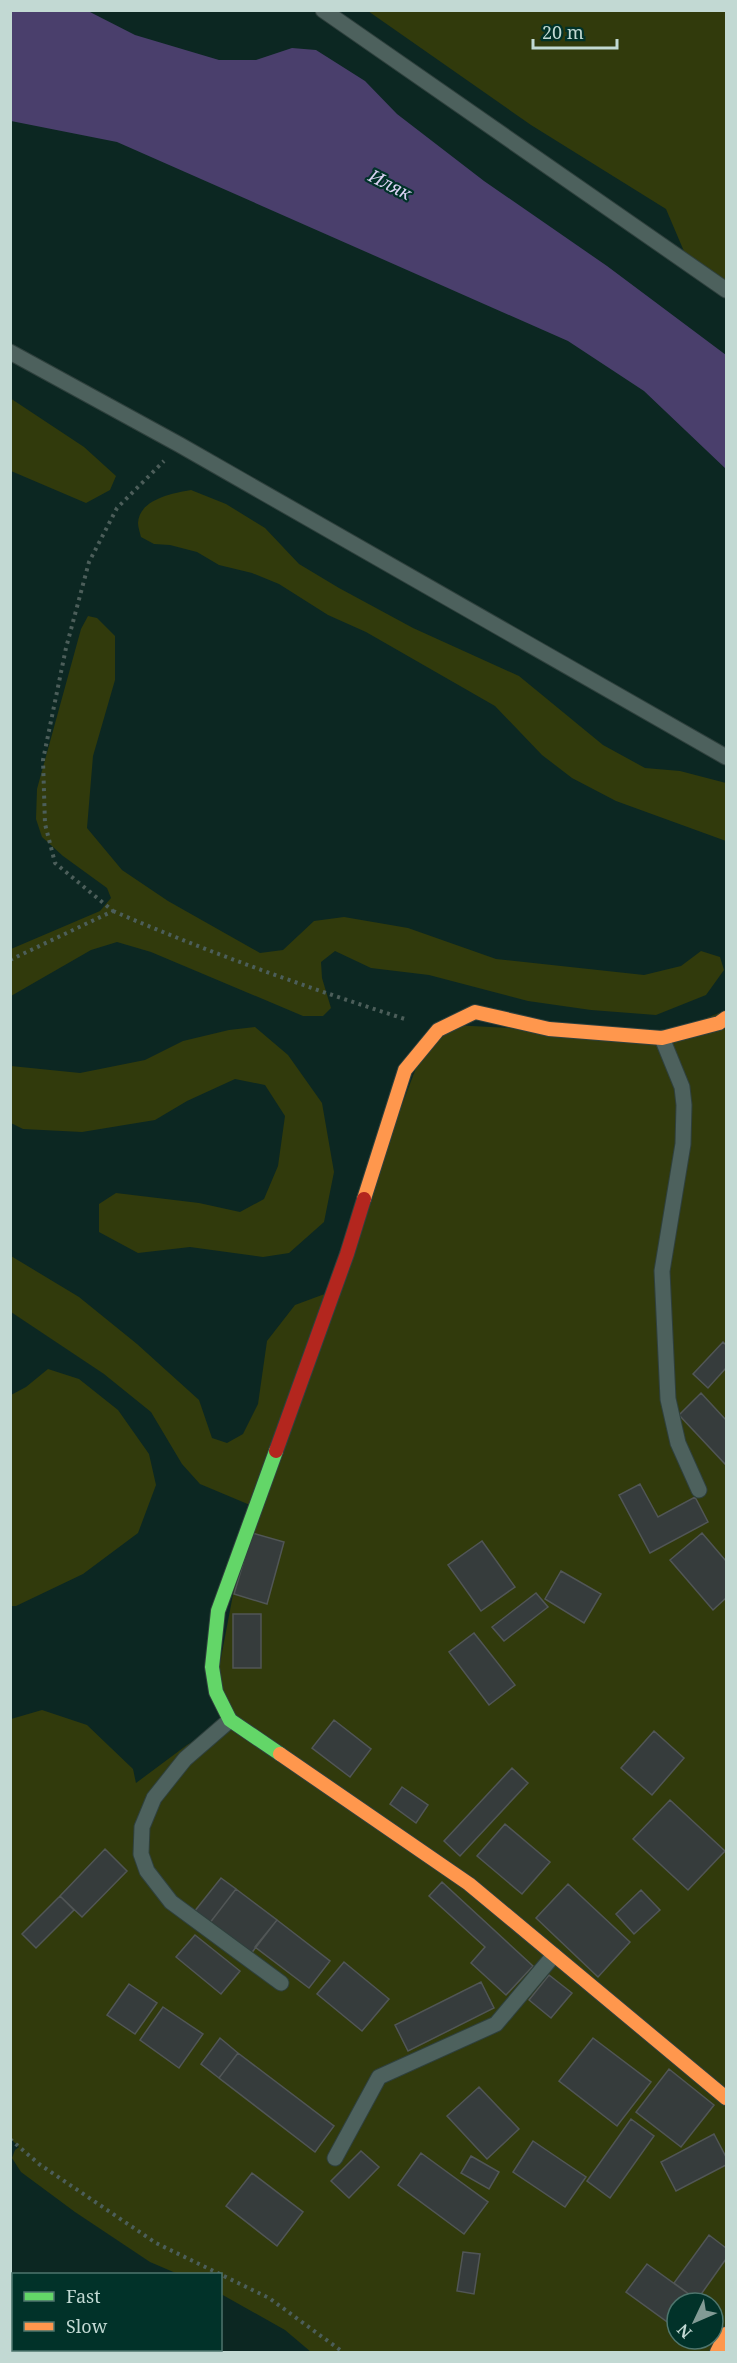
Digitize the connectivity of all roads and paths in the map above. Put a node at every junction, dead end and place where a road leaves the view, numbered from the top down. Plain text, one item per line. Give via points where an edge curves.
1 (323, 10) edge
2 (726, 290) edge
3 (10, 352) edge
4 (180, 445) junction
5 (726, 757) edge
6 (113, 911) junction
7 (10, 960) edge
8 (724, 1022) edge
9 (438, 1030) junction
10 (662, 1038) junction
11 (699, 1490) dead end
12 (230, 1720) junction
13 (554, 1955) junction
14 (281, 1983) dead end
15 (726, 2098) edge
16 (10, 2139) edge
17 (335, 2158) dead end
18 (217, 2273) edge
19 (222, 2276) edge
20 (726, 2334) edge
21 (344, 2352) edge
22 (717, 2352) edge

1 - 2 lane
3 - 4 lane
4 - 5 lane
4 - 6 path via 117,508 89,562 43,760 45,824 55,863
6 - 7 path
6 - 9 path via 189,944
8 - 10 street
9 - 10 street via 475,1012 549,1029
9 - 12 street via 405,1070 347,1254 218,1611 211,1670 217,1695
10 - 11 lane via 682,1087 684,1105 683,1144 662,1270 668,1399 678,1443
12 - 13 street via 469,1884
12 - 14 lane via 185,1759 154,1798 142,1827 141,1854 147,1872 171,1902
13 - 15 street
13 - 17 lane via 496,2024 379,2077
16 - 18 path via 39,2164 156,2244
19 - 21 path via 269,2298
20 - 22 street

